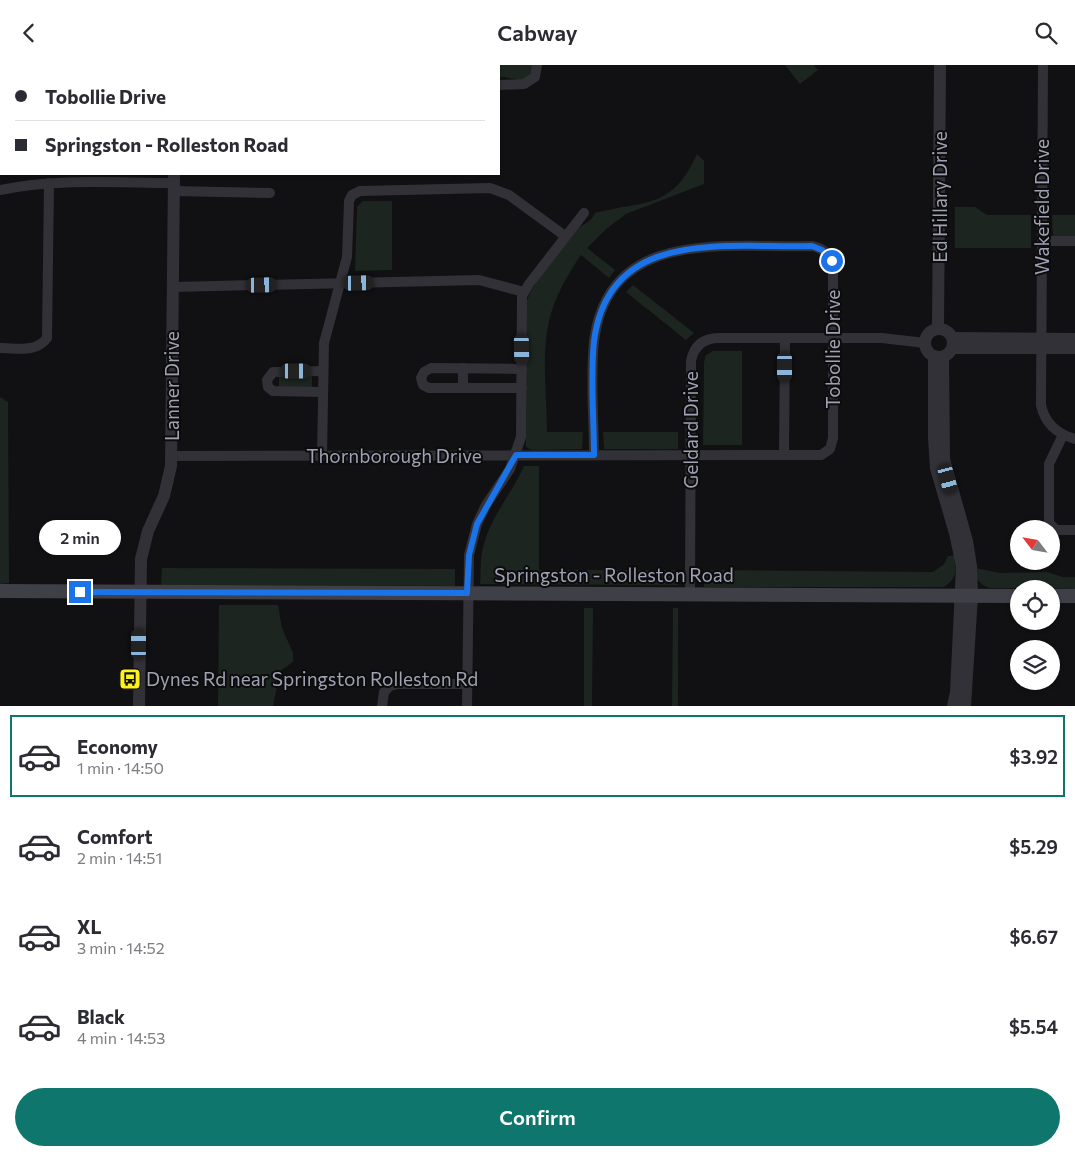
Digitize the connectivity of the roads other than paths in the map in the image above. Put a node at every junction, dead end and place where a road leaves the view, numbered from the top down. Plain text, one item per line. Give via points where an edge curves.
1 (537, 65) edge
2 (940, 65) edge
3 (1043, 65) edge
4 (500, 85) edge
5 (49, 183) junction
6 (174, 183) edge
7 (0, 190) edge
8 (270, 193) dead end
9 (584, 213) dead end
10 (564, 237) junction
11 (1042, 241) junction
12 (1075, 241) edge
13 (340, 283) junction
14 (173, 287) junction
15 (524, 292) junction
16 (938, 328) junction
17 (785, 338) junction
18 (833, 338) junction
19 (1075, 339) edge
20 (925, 343) junction
21 (953, 343) junction
22 (1041, 343) junction
23 (0, 348) edge
24 (1075, 349) edge
25 (938, 356) junction
26 (463, 368) junction
27 (522, 369) junction
28 (323, 371) junction
29 (463, 388) junction
30 (522, 388) junction
31 (323, 392) junction
32 (1063, 435) junction
33 (1075, 439) edge
34 (827, 453) joint
35 (784, 454) junction
36 (516, 455) junction
37 (594, 455) junction
38 (691, 455) junction
39 (172, 456) junction
40 (322, 456) junction
41 (1075, 530) edge
42 (0, 591) edge
43 (139, 593) junction
44 (467, 593) junction
45 (690, 595) junction
46 (965, 596) junction
47 (1010, 596) edge
48 (1060, 596) edge
49 (1075, 597) edge
50 (467, 684) junction
51 (139, 706) edge
52 (382, 706) edge
53 (467, 706) edge
54 (953, 706) edge
55 (965, 706) edge

1 - 4 street via 535,77 528,83
2 - 16 street, Ed Hillary Drive
3 - 11 street, Wakefield Drive
5 - 6 street
5 - 7 street
5 - 23 street via 48,338 36,347
6 - 8 street
6 - 14 street, Lanner Drive
9 - 10 street
10 - 13 street via 509,195 496,189 358,191 349,201 348,247
10 - 15 street
11 - 12 street
11 - 22 street, Wakefield Drive
13 - 14 street
13 - 15 street via 479,280
13 - 28 street via 325,335
14 - 39 street, Lanner Drive
15 - 27 street via 521,311
16 - 20 street via 930,331
16 - 21 street via 947,331
17 - 18 street, Geldard Drive
17 - 35 street
17 - 38 street, Geldard Drive via 713,338 695,349 691,361
18 - 20 street, Geldard Drive via 882,338
18 - 34 street, Tobollie Drive via 832,445
18 - 37 street, Tobollie Drive via 833,266 828,255 818,247 701,247 668,252 647,261 614,289 597,329
19 - 22 street
20 - 25 street via 927,351
21 - 22 street
21 - 25 street
22 - 24 street
22 - 32 street, Wakefield Drive via 1040,397 1043,413 1050,426
25 - 46 street via 944,459 971,566
26 - 27 street
26 - 29 street
26 - 29 street via 431,368 421,378 423,385 429,388
27 - 30 street
28 - 31 street
28 - 31 street via 273,372 267,381 268,387 274,391
29 - 30 street
30 - 36 street via 522,424
31 - 40 street
32 - 33 street
32 - 41 street via 1049,464 1049,523 1056,530
34 - 35 street, Thornborough Drive
35 - 38 street, Thornborough Drive
36 - 37 street, Thornborough Drive
36 - 40 street, Thornborough Drive
36 - 44 street via 477,524 469,555
37 - 38 street, Thornborough Drive
38 - 45 street, Geldard Drive
39 - 40 street, Thornborough Drive
39 - 43 street, Lanner Drive via 167,486 145,540
42 - 43 main road, Springston - Rolleston Road
43 - 44 main road, Springston - Rolleston Road
43 - 51 street, Lanner Drive
44 - 45 main road, Springston - Rolleston Road
44 - 50 street
45 - 46 main road, Springston - Rolleston Road
46 - 47 main road, Springston - Rolleston Road
46 - 54 street
46 - 55 street
48 - 49 main road
50 - 52 street via 394,684 384,692
50 - 53 street

